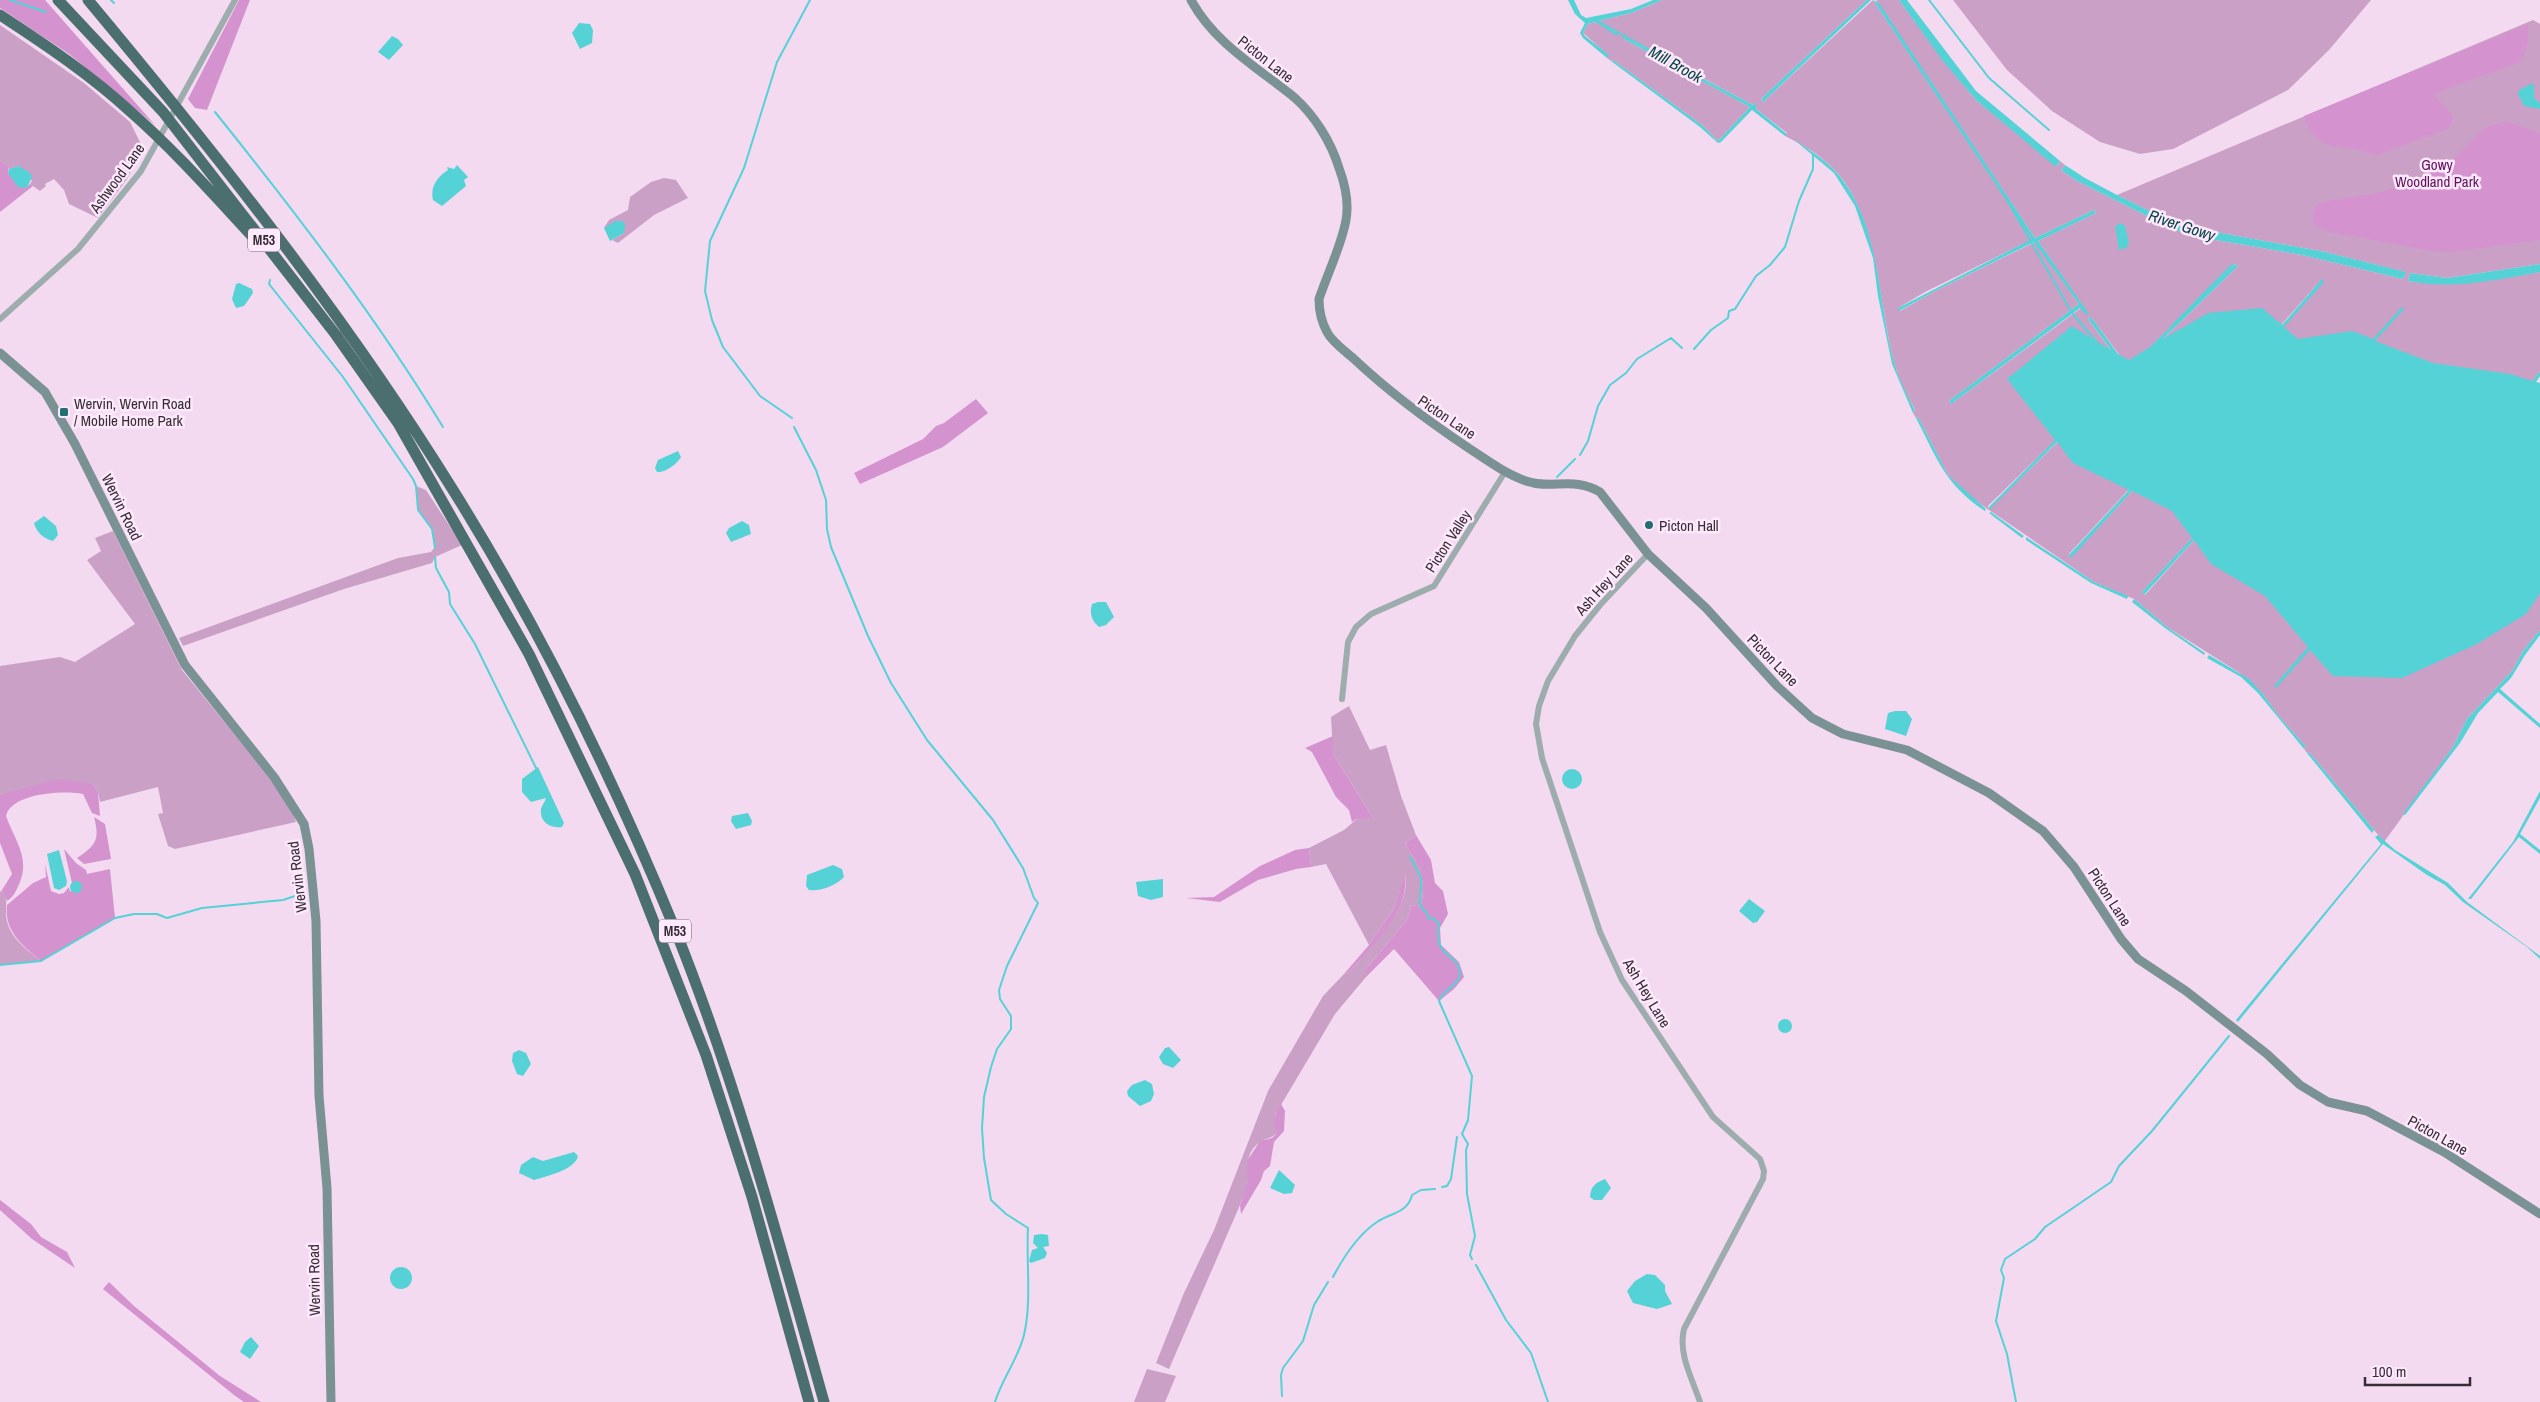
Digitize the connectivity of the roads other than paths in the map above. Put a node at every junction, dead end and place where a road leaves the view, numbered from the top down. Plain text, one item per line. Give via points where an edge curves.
1 (58, 0) edge
2 (88, 0) edge
3 (235, 0) edge
4 (1191, 0) edge
5 (0, 15) edge
6 (308, 296) junction
7 (0, 319) edge
8 (0, 353) edge
9 (1505, 472) junction
10 (1648, 554) junction
11 (1342, 699) dead end
12 (2540, 1214) edge
13 (330, 1402) edge
14 (809, 1402) edge
15 (824, 1402) edge
16 (1700, 1402) edge

1 - 6 highway, M53 via 164,112
2 - 15 highway, M53 via 187,119 345,328 453,489 558,673 656,886 723,1058 765,1190
3 - 7 street, Ashwood Lane via 141,171 78,250
4 - 9 street, Picton Lane via 1206,24 1222,40 1310,114 1337,160 1345,188 1346,220 1320,299 1319,312 1327,333 1396,398
5 - 6 highway via 53,49 132,112
6 - 14 highway, M53 via 398,423 500,601 555,704 635,874 706,1055 752,1197
8 - 13 street, Wervin Road via 44,392 76,444 185,665 274,777 304,824 316,921 320,1096 327,1188
9 - 10 street, Picton Lane via 1527,482 1573,482 1591,486 1600,492
9 - 11 street, Picton Valley via 1434,586 1371,614 1356,627 1348,642
10 - 12 street, Picton Lane via 1706,608 1777,686 1812,718 1843,734 1907,750 1989,793 2043,831 2074,867 2121,940 2138,959 2186,991 2267,1054 2300,1085 2328,1102 2367,1111 2444,1152
10 - 16 street, Ash Hey Lane via 1575,636 1548,680 1536,724 1542,758 1600,932 1622,980 1713,1117 1753,1151 1762,1164 1763,1178 1684,1329 1681,1347

